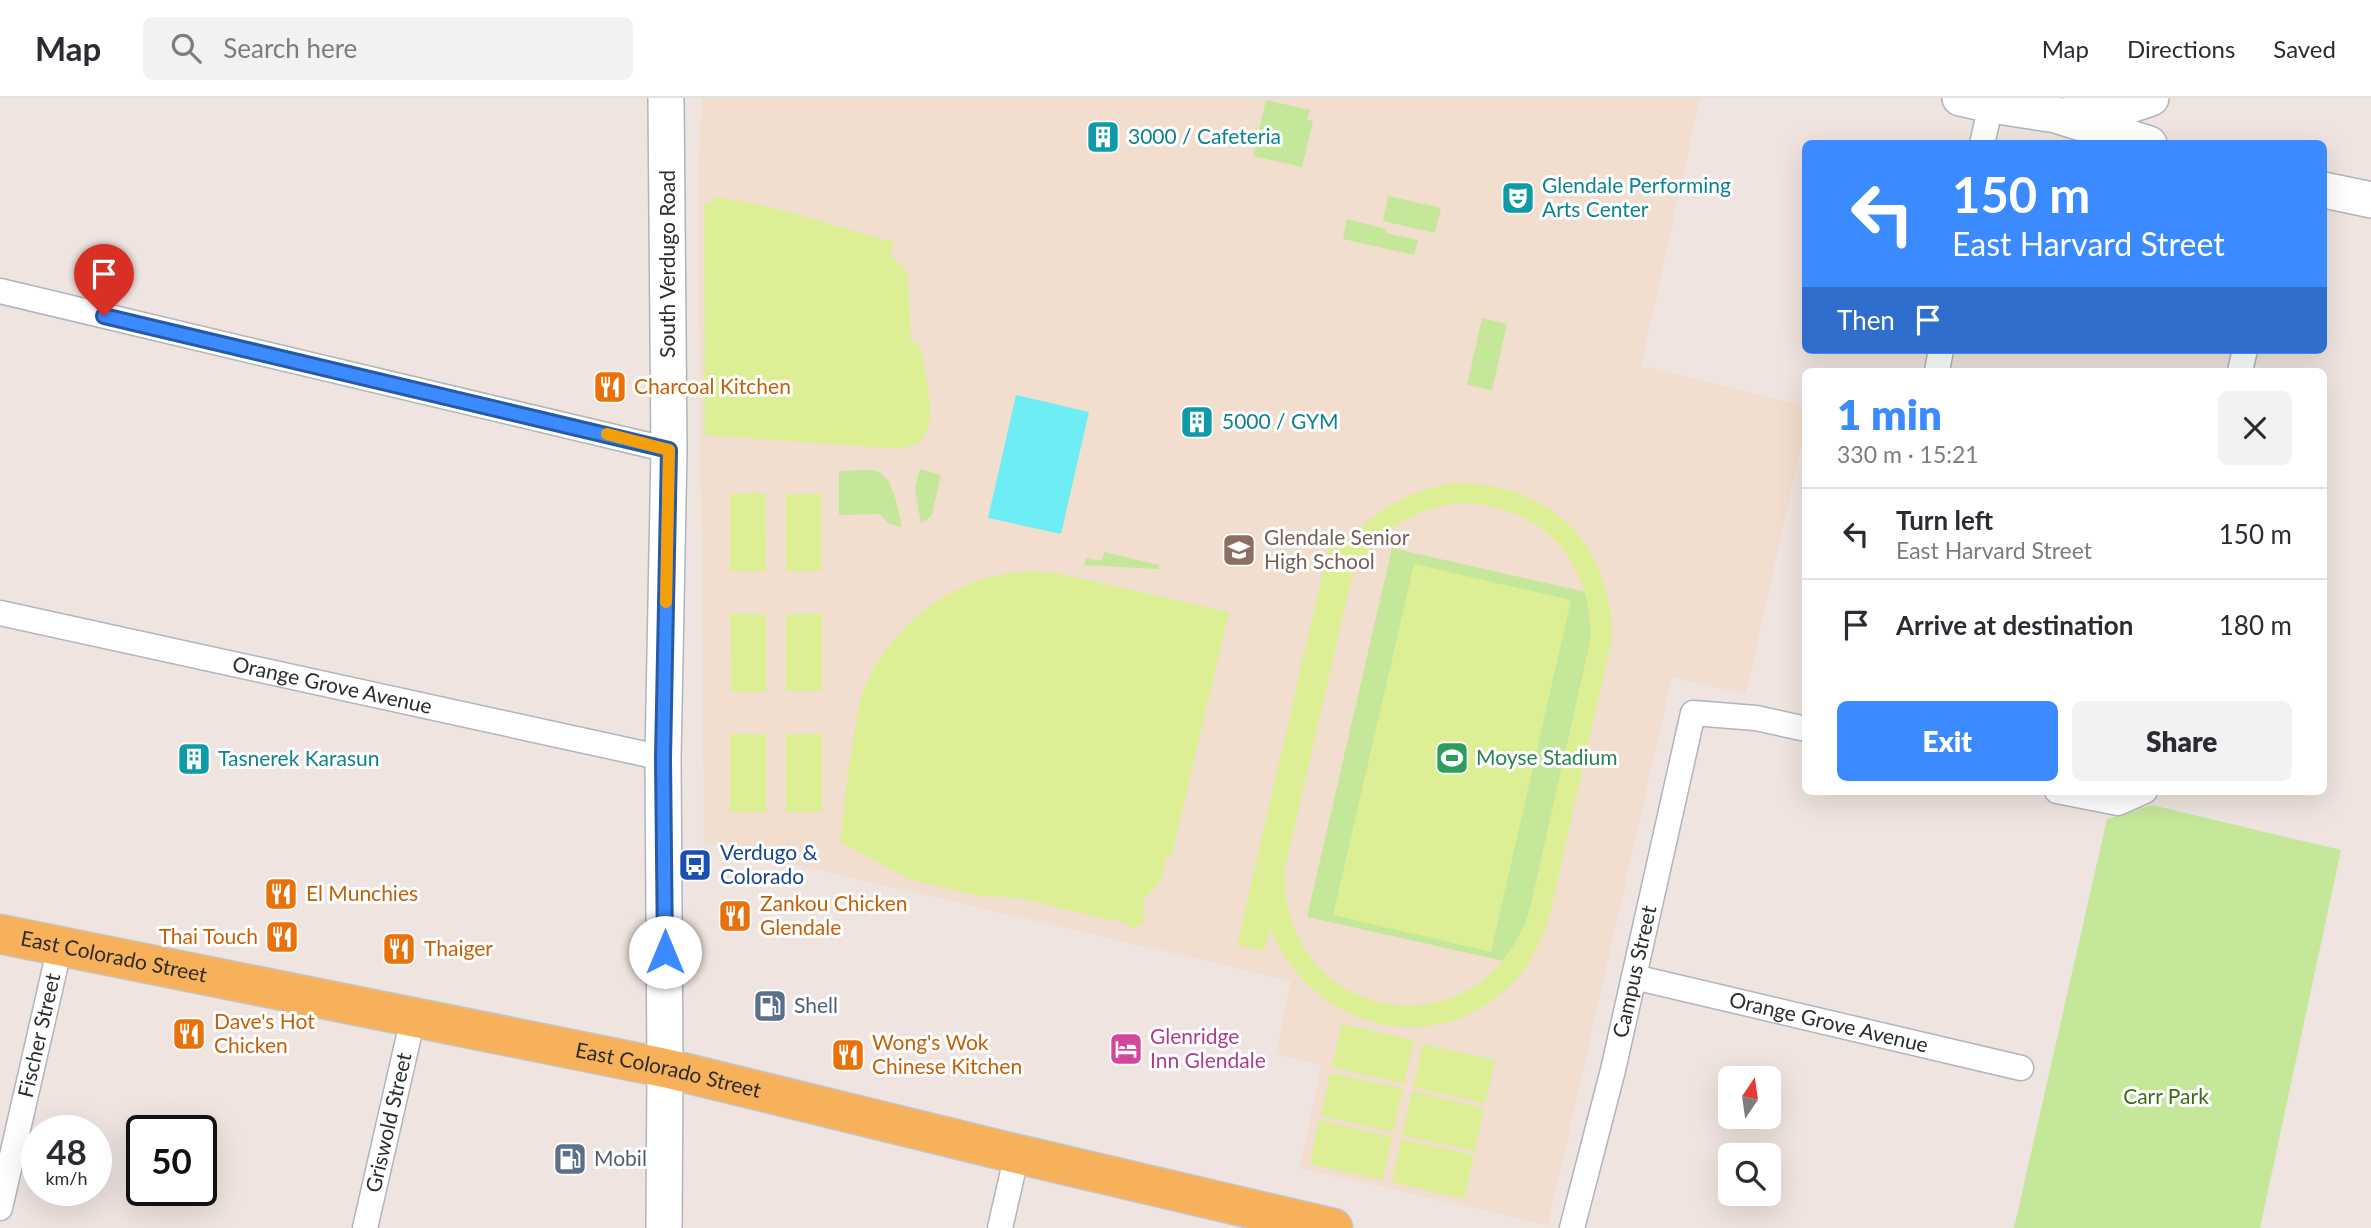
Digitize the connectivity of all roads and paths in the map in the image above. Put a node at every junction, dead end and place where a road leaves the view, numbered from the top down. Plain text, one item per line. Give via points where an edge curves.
1 (666, 98) edge
2 (2151, 98) edge
3 (1976, 102) edge
4 (2056, 115) junction
5 (1981, 140) edge
6 (2136, 140) edge
7 (2327, 191) edge
8 (2371, 200) edge
9 (0, 291) edge
10 (669, 450) junction
11 (0, 613) edge
12 (1802, 728) edge
13 (663, 758) junction
14 (2078, 795) edge
15 (2138, 795) edge
16 (0, 934) edge
17 (60, 946) junction
18 (1634, 976) junction
19 (413, 1018) junction
20 (665, 1068) junction
21 (2021, 1068) dead end
22 (1017, 1154) junction
23 (0, 1208) edge
24 (1320, 1227) edge
25 (365, 1228) edge
26 (664, 1228) edge
27 (1000, 1228) edge
28 (1572, 1228) edge

1 - 10 main road, South Verdugo Road
2 - 4 main road via 2116,110
3 - 4 main road
3 - 5 street
4 - 6 main road
7 - 8 main road
9 - 10 street
10 - 13 main road, South Verdugo Road
11 - 13 street, Orange Grove Avenue
12 - 18 street, Campus Street via 1756,718 1693,713
13 - 20 main road, South Verdugo Road
14 - 15 street via 2119,803
16 - 17 main road, East Colorado Street
17 - 19 main road, East Colorado Street
17 - 23 street, Fischer Street
18 - 21 street, Orange Grove Avenue
18 - 28 street, Campus Street
19 - 20 main road, East Colorado Street
19 - 25 street, Griswold Street
20 - 22 main road, East Colorado Street
20 - 26 main road, South Verdugo Road
22 - 24 main road, East Colorado Street
22 - 27 street

